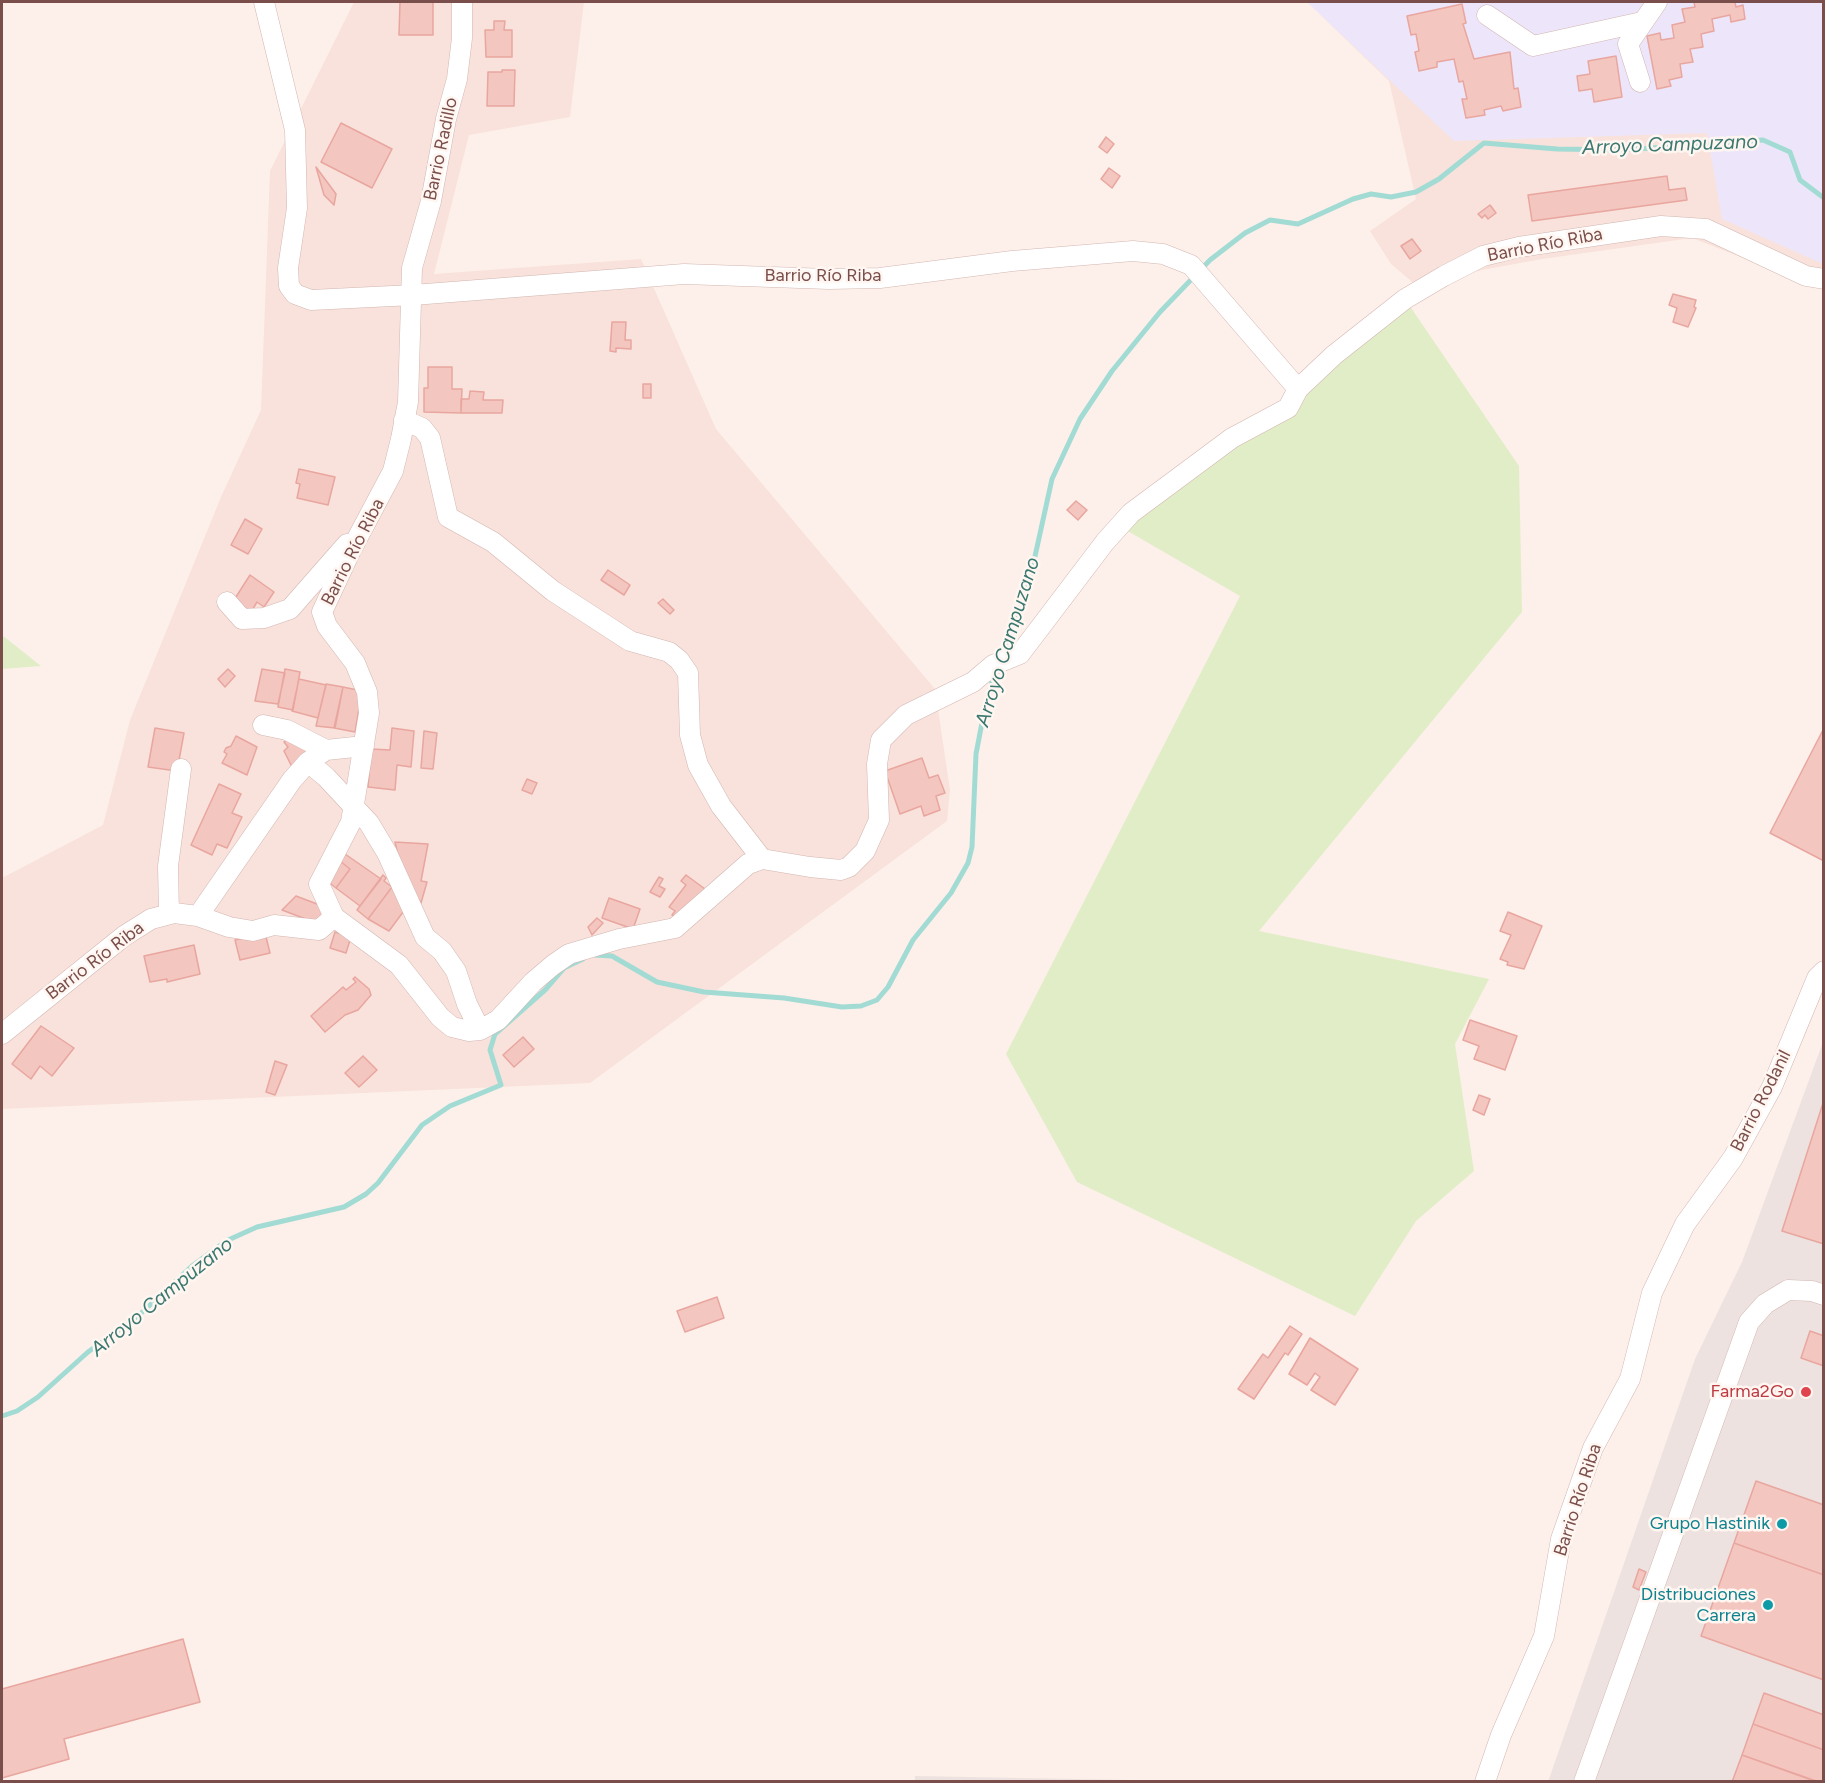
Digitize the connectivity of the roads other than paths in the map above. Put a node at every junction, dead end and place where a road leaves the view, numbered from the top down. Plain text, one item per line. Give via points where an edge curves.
1 (264, 2) edge
2 (462, 2) edge
3 (1657, 2) edge
4 (1488, 15) dead end
5 (1642, 22) junction
6 (1640, 82) dead end
7 (1824, 279) edge
8 (412, 295) junction
9 (1298, 389) junction
10 (404, 420) junction
11 (357, 539) junction
12 (227, 602) dead end
13 (263, 724) dead end
14 (364, 746) junction
15 (326, 750) junction
16 (308, 762) junction
17 (181, 769) dead end
18 (353, 805) junction
19 (762, 859) junction
20 (169, 914) junction
21 (198, 916) junction
22 (334, 917) junction
23 (1824, 971) edge
24 (480, 1030) junction
25 (2, 1034) edge
26 (1685, 1224) joint
27 (1824, 1294) edge
28 (1485, 1782) edge
29 (1584, 1782) edge

1 - 8 street via 295,130 297,208 289,286 295,294 311,300
2 - 8 street, Barrio Radillo via 458,79 412,268
3 - 5 street
4 - 5 street via 1533,46
5 - 6 street via 1628,44
7 - 9 street, Barrio Río Riba via 1806,276 1706,229 1661,226 1519,247 1483,256 1404,299
8 - 9 street, Barrio Río Riba via 684,274 880,278 1012,261 1133,251 1163,254 1191,265 1206,279
8 - 10 street, Barrio Río Riba
9 - 19 street, Barrio Río Riba via 1288,408 1232,438 1131,513 1020,654 906,715 881,740 877,764 879,820 865,851 849,867 841,870
10 - 11 street, Barrio Río Riba via 393,471
10 - 19 street via 422,428 430,438 448,517 493,542 553,591 630,641 669,652 679,660 688,673 690,735 698,765 722,807
11 - 12 street via 345,545 290,609 264,618 242,619
11 - 14 street, Barrio Río Riba via 322,612 327,626 355,663 367,692 369,713
13 - 15 street via 287,730
14 - 15 street
14 - 18 street, Barrio Río Riba
15 - 16 street
16 - 18 street
16 - 21 street
17 - 20 street via 168,866
18 - 22 street, Barrio Río Riba via 351,822 319,884
18 - 24 street via 380,840 425,937 442,951 456,971
19 - 24 street via 748,864 675,928 569,954 539,976 498,1020
20 - 21 street, Barrio Río Riba
20 - 25 street, Barrio Río Riba via 151,919 124,936
21 - 22 street, Barrio Río Riba via 253,931 274,925 319,930
22 - 24 street, Barrio Río Riba via 399,965 452,1027
23 - 26 street, Barrio Rodanil via 1816,978 1767,1096 1733,1158
26 - 28 street, Barrio Río Riba via 1652,1293 1630,1379 1593,1448 1561,1539 1544,1636
27 - 29 street via 1788,1290 1765,1304 1749,1322

